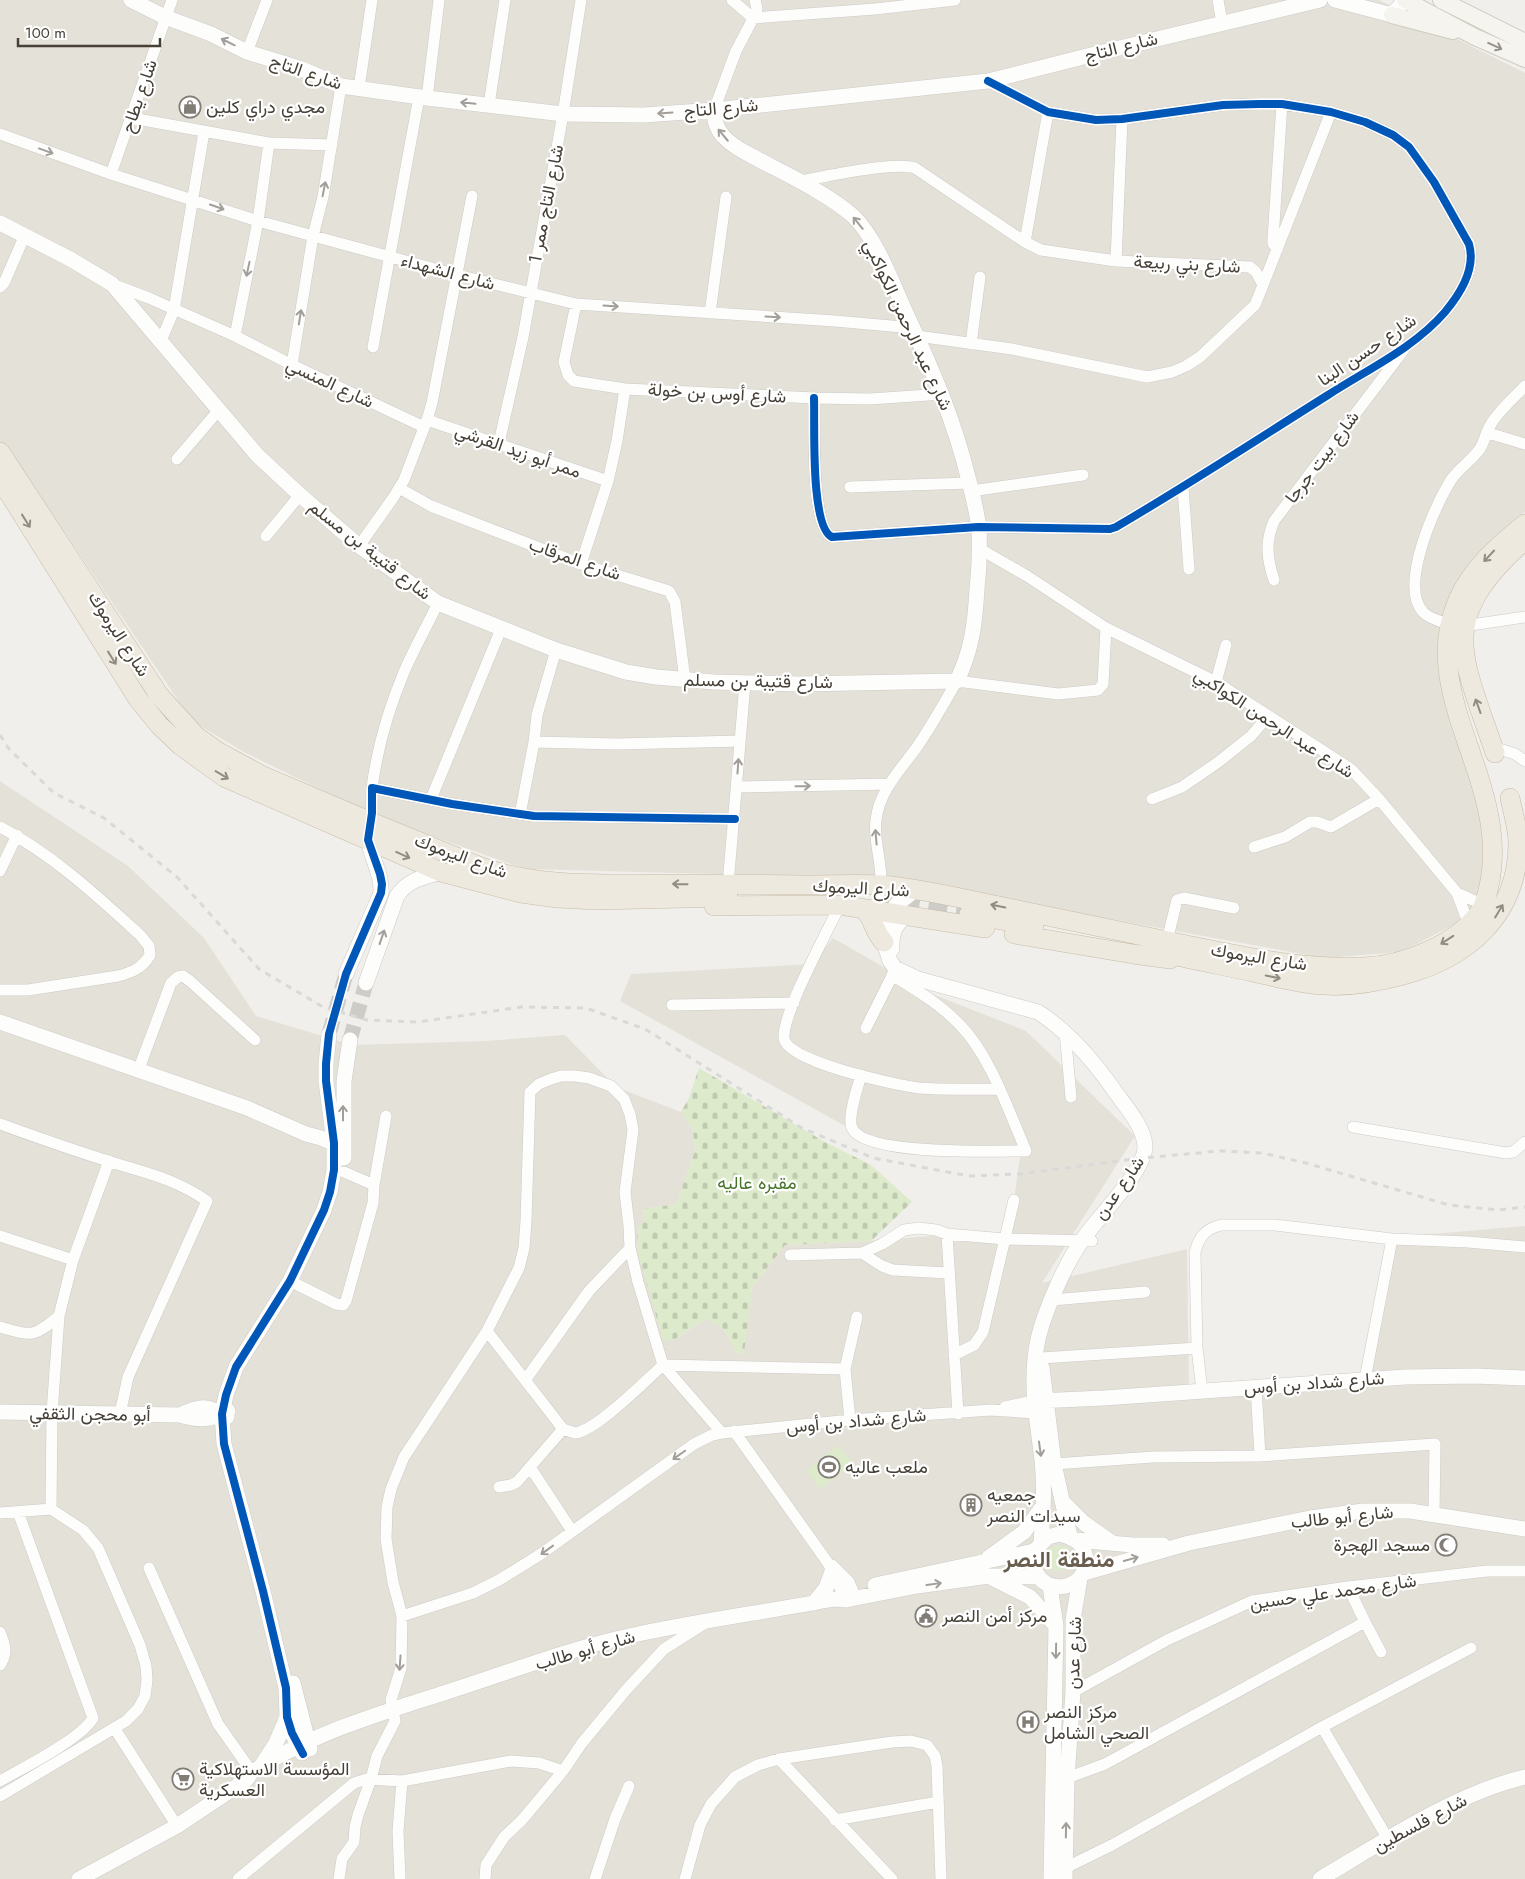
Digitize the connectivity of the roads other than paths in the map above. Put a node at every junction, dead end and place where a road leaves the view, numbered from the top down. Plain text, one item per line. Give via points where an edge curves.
1 (131, 0) edge
2 (172, 0) edge
3 (267, 0) edge
4 (372, 0) edge
5 (439, 0) edge
6 (505, 0) edge
7 (581, 0) edge
8 (732, 0) edge
9 (754, 0) edge
10 (954, 0) edge
11 (1218, 0) edge
12 (1320, 0) edge
13 (1335, 0) edge
14 (1405, 0) edge
15 (1441, 0) edge
16 (1392, 15) junction
17 (165, 17) junction
18 (753, 18) junction
19 (1222, 23) junction
20 (1475, 37) junction
21 (1525, 42) edge
22 (247, 52) junction
23 (1525, 59) edge
24 (988, 81) junction
25 (341, 86) junction
26 (359, 88) junction
27 (423, 98) junction
28 (1282, 104) junction
29 (489, 105) junction
30 (714, 110) junction
31 (1048, 112) junction
32 (1331, 112) junction
33 (563, 114) junction
34 (132, 118) junction
35 (1122, 119) junction
36 (204, 132) junction
37 (0, 134) edge
38 (269, 143) junction
39 (332, 145) junction
40 (111, 174) junction
41 (800, 181) junction
42 (472, 196) dead end
43 (726, 197) dead end
44 (192, 199) junction
45 (258, 221) junction
46 (0, 224) edge
47 (25, 235) junction
48 (313, 236) junction
49 (1025, 242) junction
50 (1278, 248) junction
51 (389, 256) junction
52 (1116, 261) junction
53 (457, 275) junction
54 (980, 277) dead end
55 (112, 284) junction
56 (1263, 285) junction
57 (0, 287) edge
58 (530, 294) junction
59 (576, 304) junction
60 (174, 310) junction
61 (710, 313) junction
62 (915, 332) junction
63 (235, 336) junction
64 (160, 343) junction
65 (971, 344) junction
66 (1408, 345) junction
67 (373, 347) dead end
68 (292, 365) junction
69 (1525, 386) edge
70 (624, 389) junction
71 (943, 394) junction
72 (814, 398) junction
73 (218, 411) junction
74 (425, 424) junction
75 (1488, 433) junction
76 (499, 443) junction
77 (1525, 444) edge
78 (0, 452) edge
79 (177, 459) dead end
80 (1083, 475) dead end
81 (0, 479) edge
82 (608, 481) junction
83 (850, 486) dead end
84 (971, 487) junction
85 (399, 488) junction
86 (1183, 488) junction
87 (300, 495) junction
88 (1525, 524) edge
89 (978, 526) junction
90 (266, 536) dead end
91 (1525, 540) edge
92 (359, 546) junction
93 (980, 549) junction
94 (581, 564) junction
95 (1189, 569) dead end
96 (1274, 580) dead end
97 (438, 603) junction
98 (1525, 617) edge
99 (1457, 626) junction
100 (1106, 628) junction
101 (501, 629) junction
102 (1226, 645) dead end
103 (556, 650) junction
104 (685, 680) junction
105 (957, 681) junction
106 (1216, 682) junction
107 (745, 683) junction
108 (1268, 716) junction
109 (740, 741) junction
110 (534, 742) junction
111 (1493, 747) junction
112 (1525, 761) edge
113 (890, 784) junction
114 (737, 787) junction
115 (372, 788) junction
116 (431, 799) junction
117 (1152, 799) dead end
118 (1379, 799) junction
119 (520, 815) junction
120 (735, 819) junction
121 (0, 826) edge
122 (369, 831) junction
123 (17, 836) junction
124 (1254, 847) dead end
125 (0, 871) edge
126 (441, 872) junction
127 (728, 885) junction
128 (915, 890) junction
129 (1457, 893) junction
130 (950, 896) junction
131 (597, 900) junction
132 (840, 905) junction
133 (881, 905) junction
134 (1484, 905) junction
135 (1234, 908) dead end
136 (969, 914) tunnel mouth
137 (943, 921) junction
138 (1469, 925) junction
139 (1167, 941) junction
140 (884, 942) joint
141 (1194, 961) junction
142 (895, 969) junction
143 (346, 974) tunnel mouth
144 (366, 983) tunnel mouth
145 (0, 990) edge
146 (794, 1003) junction
147 (672, 1005) dead end
148 (0, 1022) edge
149 (866, 1028) dead end
150 (1065, 1032) junction
151 (330, 1034) tunnel mouth
152 (255, 1040) dead end
153 (350, 1040) tunnel mouth
154 (138, 1071) junction
155 (860, 1075) junction
156 (999, 1089) junction
157 (1071, 1096) dead end
158 (386, 1116) dead end
159 (0, 1124) edge
160 (1353, 1127) dead end
161 (1525, 1142) edge
162 (339, 1150) junction
163 (109, 1162) junction
164 (344, 1172) junction
165 (374, 1185) junction
166 (1014, 1200) dead end
167 (947, 1234) junction
168 (0, 1236) edge
169 (1005, 1238) junction
170 (1392, 1239) junction
171 (1087, 1240) junction
172 (1525, 1247) edge
173 (630, 1248) junction
174 (862, 1253) junction
175 (790, 1255) dead end
176 (73, 1260) junction
177 (948, 1273) junction
178 (292, 1282) junction
179 (1144, 1292) dead end
180 (1055, 1300) junction
181 (58, 1316) junction
182 (857, 1317) dead end
183 (0, 1327) edge
184 (487, 1331) junction
185 (1197, 1348) junction
186 (954, 1355) junction
187 (1041, 1358) junction
188 (663, 1364) junction
189 (845, 1369) junction
190 (1525, 1378) edge
191 (526, 1379) junction
192 (1365, 1380) junction
193 (1256, 1387) junction
194 (1202, 1390) junction
195 (1040, 1406) junction
196 (0, 1412) edge
197 (52, 1413) junction
198 (120, 1414) junction
199 (227, 1414) junction
200 (958, 1414) junction
201 (850, 1420) junction
202 (563, 1429) junction
203 (734, 1431) junction
204 (722, 1432) junction
205 (1260, 1456) junction
206 (1054, 1464) junction
207 (530, 1467) junction
208 (499, 1487) dead end
209 (1062, 1501) junction
210 (1044, 1505) junction
211 (51, 1509) junction
212 (18, 1512) junction
213 (0, 1513) edge
214 (1434, 1514) junction
215 (1525, 1529) edge
216 (572, 1532) junction
217 (1073, 1538) junction
218 (1112, 1543) junction
219 (1190, 1543) junction
220 (1037, 1547) junction
221 (985, 1560) junction
222 (1109, 1565) junction
223 (830, 1567) junction
224 (149, 1568) dead end
225 (1525, 1571) edge
226 (1082, 1575) junction
227 (989, 1576) junction
228 (1045, 1581) junction
229 (1348, 1587) junction
230 (847, 1596) junction
231 (814, 1603) junction
232 (402, 1616) junction
233 (1073, 1620) junction
234 (706, 1622) junction
235 (1365, 1622) junction
236 (1056, 1626) junction
237 (0, 1632) edge
238 (1471, 1648) dead end
239 (1381, 1652) dead end
240 (0, 1665) edge
241 (1073, 1692) junction
242 (392, 1709) junction
243 (287, 1717) junction
244 (1322, 1727) junction
245 (115, 1729) junction
246 (305, 1748) junction
247 (779, 1759) junction
248 (563, 1771) junction
249 (253, 1773) junction
250 (1525, 1777) edge
251 (1067, 1778) junction
252 (371, 1779) junction
253 (0, 1781) edge
254 (402, 1781) junction
255 (629, 1786) dead end
256 (0, 1796) edge
257 (938, 1802) junction
258 (835, 1820) junction
259 (177, 1826) junction
260 (1388, 1839) junction
261 (1065, 1873) edge
262 (79, 1879) edge
263 (238, 1879) edge
264 (339, 1879) edge
265 (400, 1879) edge
266 (485, 1879) edge
267 (595, 1879) edge
268 (685, 1879) edge
269 (892, 1879) edge
270 (940, 1879) edge
271 (1051, 1879) edge
272 (1320, 1879) edge

1 - 17 street, شارع التاج
2 - 17 street, شارع يطاح
3 - 22 street
4 - 26 street
5 - 27 street
6 - 29 street
7 - 33 street, شارع التاج ممر 1
8 - 18 street
9 - 18 street via 757,9
10 - 18 street
11 - 19 street
12 - 19 street, شارع التاج
13 - 16 street
14 - 16 street
14 - 20 main road
15 - 21 main road
16 - 20 main road
22 -> 17 street, شارع التاج
17 - 34 street, شارع يطاح
18 - 30 street via 736,51
19 - 24 street, شارع التاج
20 -> 23 main road
22 - 25 street, شارع التاج via 302,69
24 - 30 street, شارع التاج
24 - 31 street, شارع حسن البنا
25 - 26 street, شارع التاج
25 - 39 street
26 - 27 street, شارع التاج
29 -> 27 street, شارع التاج
27 - 51 street
28 - 32 street, شارع حسن البنا
28 - 35 street, شارع حسن البنا via 1223,105
28 - 50 street via 1273,239
29 - 33 street, شارع التاج
30 -> 33 street, شارع التاج via 644,115
41 -> 30 street, شارع عبد الرحمن الكواكبي via 735,147 717,128
31 - 35 street, شارع حسن البنا via 1096,120
31 - 49 street
32 - 50 street
32 - 66 street, شارع حسن البنا via 1393,135 1409,147 1434,182 1469,244 1472,260 1462,288 1445,312
33 - 58 street, شارع التاج ممر 1
34 - 36 street
34 - 40 street, شارع يطاح
35 - 52 street
36 - 38 street
36 - 44 street
37 -> 40 street, شارع الشهداء
38 - 39 street
38 - 45 street
48 -> 39 street
40 - 44 street, شارع الشهداء
41 - 49 street, شارع بني ربيعة via 891,166 910,166
62 -> 41 street, شارع عبد الرحمن الكواكبي via 859,223
42 - 53 street
43 - 61 street
44 -> 45 street, شارع الشهداء
44 - 60 street
45 - 48 street, شارع الشهداء
45 -> 63 street
46 - 47 street, شارع قتيبة بن مسلم
47 - 55 street, شارع قتيبة بن مسلم
47 - 57 street
48 - 51 street, شارع الشهداء
68 -> 48 street
49 - 52 street, شارع بني ربيعة via 1041,250
50 - 56 street
51 - 53 street, شارع الشهداء
51 - 67 street
52 - 56 street, شارع بني ربيعة via 1250,267
53 - 58 street, شارع الشهداء
53 - 74 street
54 - 65 street
55 - 60 street, شارع المنسي
55 - 64 street, شارع قتيبة بن مسلم
56 - 65 street, شارع بني ربيعة via 1255,305 1200,357 1158,376 1147,377
58 - 59 street, شارع الشهداء
58 - 76 street, شارع التاج ممر 1
59 -> 61 street, شارع الشهداء
59 - 70 street, شارع أوس بن خولة via 564,362 568,375 574,382
60 - 63 street, شارع المنسي
60 - 64 street
61 -> 62 street, شارع الشهداء
62 - 65 street, شارع بني ربيعة
62 - 71 street, شارع عبد الرحمن الكواكبي
63 - 68 street, شارع المنسي
64 - 73 street, شارع قتيبة بن مسلم
66 - 86 street, شارع حسن البنا
66 - 96 street, شارع بيت جرجا via 1274,521 1269,532 1267,553
68 - 74 street, شارع المنسي
69 - 75 street via 1488,427
70 - 72 street, شارع أوس بن خولة
70 - 82 street
71 - 72 street, شارع أوس بن خولة via 870,399
71 - 84 street, شارع عبد الرحمن الكواكبي
72 - 89 street via 816,498 827,535 837,538
73 - 79 street
73 - 87 street, شارع قتيبة بن مسلم via 257,455
74 - 76 street, ممر أبو زيد القرشي
74 - 85 street
75 - 77 street
75 - 99 street via 1480,448 1452,477 1417,564 1414,588 1417,602 1426,614
76 - 82 street, ممر أبو زيد القرشي
78 - 122 highway, شارع اليرموك via 159,696 196,736 242,766
80 - 84 street
81 -> 122 highway, شارع اليرموك via 138,699 181,746 224,777
82 - 94 street
83 - 84 street
84 - 89 street, شارع عبد الرحمن الكواكبي
85 - 92 street
85 - 94 street, شارع المرقاب via 431,506
86 - 89 street, شارع حسن البنا via 1110,529
86 - 95 street
87 - 90 street
87 - 92 street, شارع قتيبة بن مسلم
88 -> 99 highway, شارع اليرموك via 1479,566 1457,602
89 - 93 street, شارع عبد الرحمن الكواكبي
91 - 99 highway, شارع اليرموك via 1479,589
92 - 97 street, شارع قتيبة بن مسلم
93 - 100 street, شارع عبد الرحمن الكواكبي
93 - 105 street, شارع عبد الرحمن الكواكبي via 974,630 967,660
94 - 104 street, شارع المرقاب via 669,591 675,602
97 - 101 street, شارع قتيبة بن مسلم
97 - 115 street via 394,699
98 - 99 street
111 -> 99 highway, شارع اليرموك via 1467,671 1463,641
99 - 134 highway, شارع اليرموك via 1449,645 1453,675 1491,778 1503,831 1500,870
100 - 105 street via 1103,684 1098,690 1058,694
100 - 106 street, شارع عبد الرحمن الكواكبي
101 - 103 street, شارع قتيبة بن مسلم
101 - 116 street
102 - 106 street
103 - 104 street, شارع قتيبة بن مسلم via 626,672
103 - 110 street via 537,715
104 - 107 street, شارع قتيبة بن مسلم
105 - 107 street, شارع قتيبة بن مسلم
105 - 113 street via 931,726
106 - 108 street, شارع عبد الرحمن الكواكبي
107 - 109 street
108 - 117 street via 1251,736 1217,763 1182,787
108 - 118 street, شارع عبد الرحمن الكواكبي via 1351,769
109 - 110 street
114 -> 109 street
110 - 119 street
111 - 112 street
141 -> 111 highway, شارع اليرموك via 1283,979 1350,985 1414,972 1462,950 1493,922 1515,873 1517,829
114 -> 113 street
133 -> 113 street via 876,818
114 - 120 street
115 - 116 street
115 - 122 street
116 - 119 street
118 - 124 street via 1331,827 1310,822 1285,837
118 - 129 street, شارع عبد الرحمن الكواكبي
119 - 120 street
120 - 127 street
121 - 123 street
122 -> 126 highway, شارع اليرموك
127 -> 122 highway, شارع اليرموك via 552,883 498,873
122 - 143 street via 380,874 381,893
123 - 125 street
123 - 145 street via 80,882 140,935 149,946 150,955 144,965 118,976 28,990
126 - 131 highway, شارع اليرموك via 521,893
144 -> 126 street via 401,889 413,880
127 - 133 highway, شارع اليرموك
128 - 130 highway, شارع اليرموك
128 - 133 highway, شارع اليرموك
128 - 133 street
129 - 134 street, شارع عبد الرحمن الكواكبي
129 - 138 street, شارع عبد الرحمن الكواكبي
130 - 137 highway via 942,909
139 -> 130 highway, شارع اليرموك
131 - 132 highway via 615,906
131 - 133 highway, شارع اليرموك via 834,895
132 - 133 highway
132 - 146 street
133 - 137 highway
133 - 140 highway via 869,915
133 - 142 street via 895,927 892,939
134 - 138 highway, شارع اليرموك
135 - 139 street via 1184,898 1177,900
136 - 141 highway, شارع اليرموك via 1102,938
137 - 141 highway via 1133,954
138 -> 139 highway, شارع اليرموك via 1424,953 1397,963 1368,967 1310,966
140 - 142 street
142 - 149 street
142 - 150 street, شارع عدن via 918,980 1038,1012
142 - 156 street via 960,1025 977,1047
142 - 171 street, شارع عدن via 1049,1011 1082,1036 1129,1095 1150,1127 1156,1152 1151,1164 1112,1217
146 - 147 street
146 - 155 street via 784,1032 785,1043 814,1060
148 - 154 street
150 - 157 street
150 - 171 street, شارع عدن via 1087,1054 1110,1085 1134,1119 1145,1143 1139,1165
151 - 162 street via 326,1081
152 - 154 street via 184,976 178,977 171,983
162 -> 153 street
154 - 162 street via 247,1108 321,1138
155 - 156 street via 916,1087
155 - 156 street via 850,1125 862,1138 884,1145 943,1151 1026,1151
158 - 165 street
159 - 163 street
160 - 161 street via 1506,1153 1513,1152
162 - 164 street
162 - 178 street via 324,1210
163 - 176 street
163 - 198 street via 160,1176 207,1201 128,1378
164 - 165 street
164 - 178 street via 331,1213
165 - 178 street via 373,1203 344,1304 339,1306
166 - 169 street
167 - 169 street
167 - 174 street via 927,1228 904,1230
167 - 177 street
168 - 176 street
169 - 171 street
169 - 186 street via 983,1332 974,1345
170 - 172 street
170 - 185 street via 1275,1225 1221,1225 1209,1229 1200,1238 1195,1253
170 - 192 street
171 - 180 street, شارع عدن
173 - 184 street via 625,1184 633,1130 624,1099 611,1086 580,1076 561,1076 538,1084 530,1092 523,1257
173 - 188 street
173 - 191 street via 589,1291
174 - 175 street
174 - 177 street via 893,1270
176 - 181 street
177 - 186 street
178 - 199 street via 242,1371
179 - 180 street
180 - 187 street, شارع عدن
180 - 195 street, شارع عدن via 1040,1330 1035,1357
181 - 183 street via 36,1332
181 - 197 street
182 - 189 street
184 - 191 street
184 - 232 street via 418,1433 391,1489 386,1540
185 - 187 street
185 - 194 street
186 - 200 street
187 - 195 street, شارع عدن
188 - 189 street
188 - 202 street via 588,1428 575,1433
188 - 204 street
189 - 201 street
190 - 192 street, شارع شداد بن أوس via 1437,1376
191 - 202 street
192 - 193 street, شارع شداد بن أوس
193 - 194 street, شارع شداد بن أوس
193 - 205 street
194 - 195 street, شارع شداد بن أوس
195 - 200 street, شارع شداد بن أوس
195 - 206 street, شارع عدن
195 -> 210 street, شارع عدن
196 - 197 street, أبو محجن الثقفي
197 - 198 street, أبو محجن الثقفي
197 - 211 street
198 - 199 street, أبو محجن الثقفي via 180,1415 201,1420
199 - 243 street via 224,1444 286,1688
199 - 246 street
200 - 201 street, شارع شداد بن أوس
201 - 203 street, شارع شداد بن أوس
202 - 207 street
203 - 204 street, شارع شداد بن أوس
203 - 223 street
204 -> 216 street, شارع شداد بن أوس via 694,1444
205 - 206 street via 1153,1456
205 - 214 street via 1435,1444
206 - 209 street, شارع عدن
207 - 208 street via 511,1486
207 - 216 street
209 - 217 street, شارع عدن
209 - 218 street via 1084,1523
210 - 220 street, شارع عدن
210 - 221 street via 1024,1532
211 - 212 street
211 - 245 street via 83,1530 98,1548 143,1655 147,1680 145,1696 138,1709
212 - 213 street
212 - 253 street via 93,1718 76,1736
214 - 215 street, شارع أبو طالب
214 - 219 street, شارع أبو طالب via 1363,1511
216 -> 232 street, شارع شداد بن أوس via 520,1568 485,1587
217 - 218 street, شارع أبو طالب
217 - 220 street via 1059,1534 1048,1537
217 - 226 street via 1084,1549 1086,1561
218 - 219 street, شارع أبو طالب
222 -> 219 street, شارع أبو طالب
220 - 221 street, شارع أبو طالب
220 - 228 street via 1034,1567
221 - 230 street, شارع أبو طالب
222 - 226 street, شارع أبو طالب
222 - 233 street via 1092,1580
223 - 230 street via 844,1576
223 - 231 street via 826,1588
224 - 249 street via 218,1724
225 - 229 street, شارع محمد علي حسين via 1487,1571
226 - 228 street via 1072,1585 1061,1587
226 - 233 street, شارع عدن
227 - 228 street, شارع أبو طالب
230 -> 227 street, شارع أبو طالب
227 - 236 street via 1030,1597
228 - 236 street, شارع عدن
229 - 235 street
229 - 241 street, شارع محمد علي حسين via 1246,1602 1167,1640
230 - 231 street, شارع أبو طالب
231 - 234 street, شارع أبو طالب
232 -> 242 street via 400,1668 392,1693
233 - 241 street, شارع عدن
234 - 242 street, شارع أبو طالب via 621,1638
234 - 248 street via 664,1649 582,1743
235 - 239 street
235 - 251 street via 1104,1764
236 -> 271 street, شارع عدن
237 - 240 street via 6,1647
238 - 244 street
241 - 251 street, شارع عدن
242 - 246 street, شارع أبو طالب via 342,1728 331,1738
242 - 252 street via 395,1721 381,1748
243 - 246 street via 292,1733
243 - 249 street via 276,1743
244 - 260 street
244 - 261 street
245 - 256 street
245 - 259 street
246 - 249 street, شارع أبو طالب via 255,1780
247 - 257 street via 892,1742 920,1742 927,1745 935,1756
247 - 258 street
247 - 268 street via 758,1764 740,1774 711,1804 700,1825
248 - 254 street via 539,1763 511,1761
248 - 266 street via 504,1837 486,1865
249 - 259 street, شارع أبو طالب
250 - 260 street, شارع فلسطين via 1484,1790
261 -> 251 street, شارع عدن
252 - 254 street
252 - 263 street via 354,1783
252 - 264 street via 354,1827 354,1842 342,1859
254 - 265 street via 398,1831
255 - 267 street
257 - 258 street
257 - 270 street
258 - 269 street
259 - 262 street, شارع أبو طالب
260 - 272 street, شارع فلسطين

